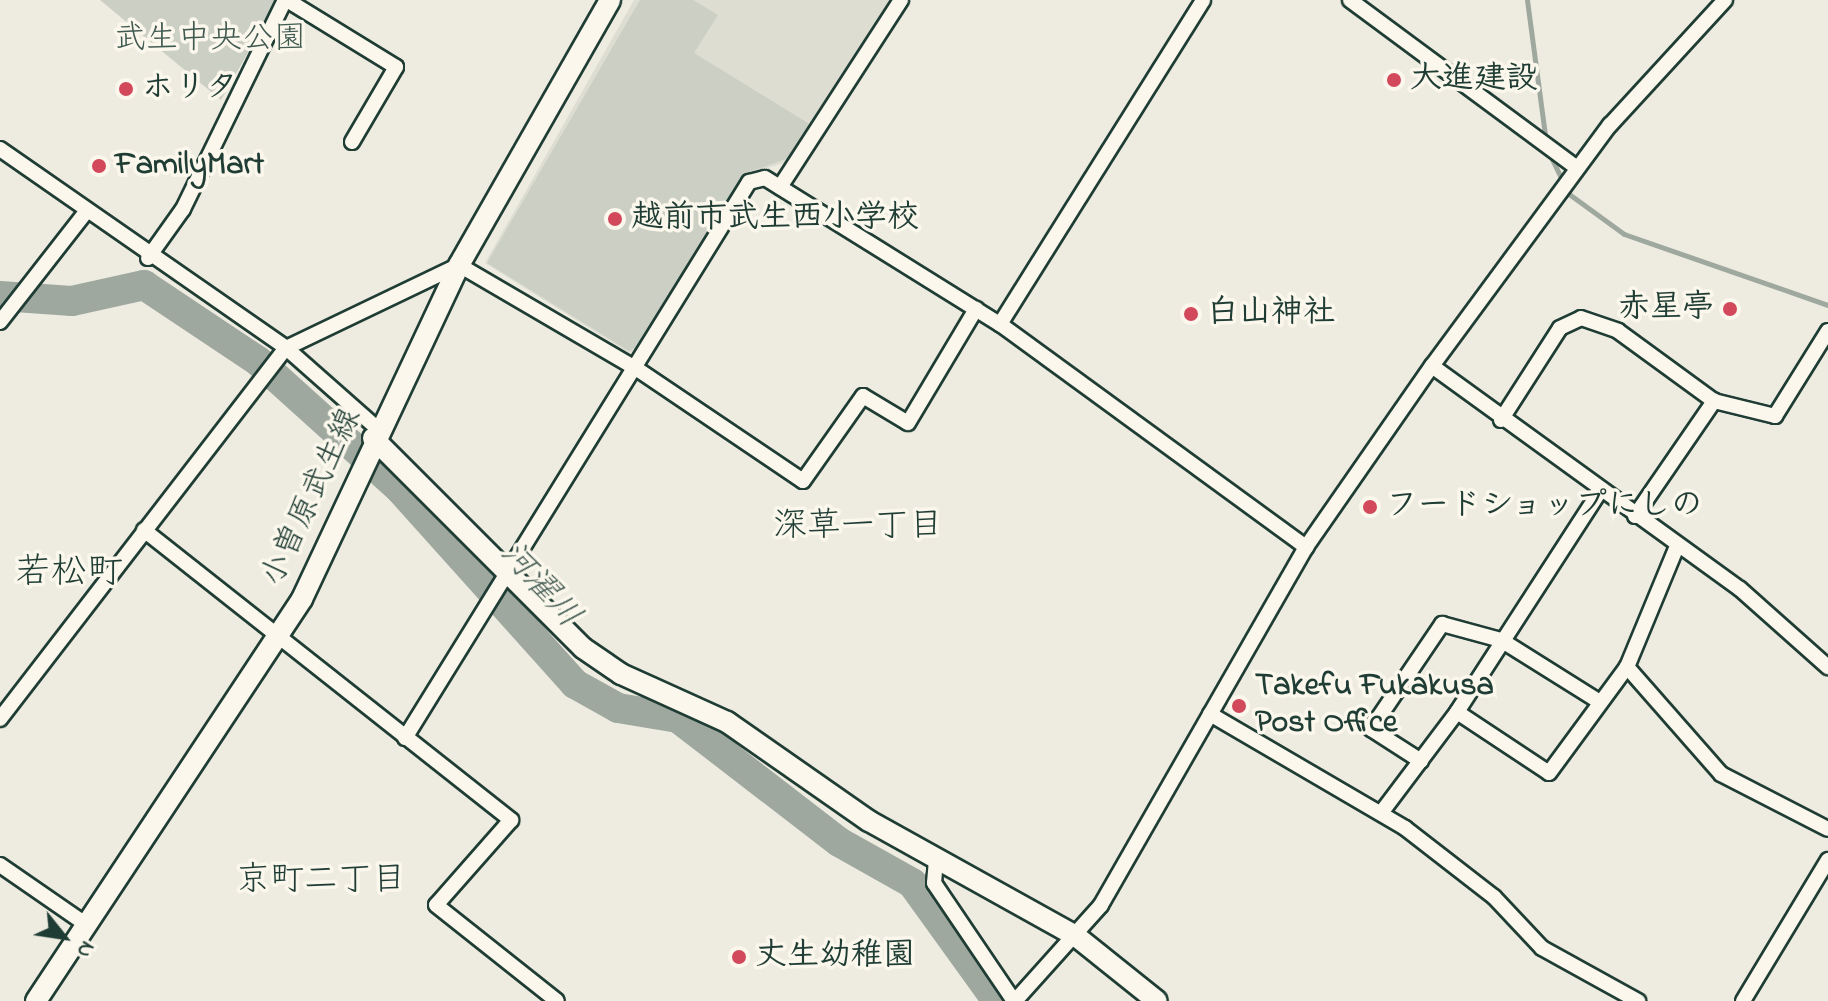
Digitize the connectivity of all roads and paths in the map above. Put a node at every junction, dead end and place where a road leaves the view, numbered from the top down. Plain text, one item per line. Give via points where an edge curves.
1 (286, 0) edge
2 (610, 0) edge
3 (901, 0) edge
4 (1203, 0) edge
5 (1350, 0) edge
6 (1725, 0) edge
7 (352, 142) dead end
8 (0, 149) edge
9 (1577, 168) junction
10 (780, 187) junction
11 (86, 212) junction
12 (148, 258) junction
13 (459, 265) junction
14 (976, 309) junction
15 (0, 322) edge
16 (1000, 324) junction
17 (1828, 331) edge
18 (286, 348) junction
19 (1432, 366) junction
20 (637, 369) junction
21 (1714, 401) junction
22 (1501, 420) junction
23 (374, 436) junction
24 (1600, 491) junction
25 (1635, 516) junction
26 (144, 530) junction
27 (1677, 546) junction
28 (1306, 547) junction
29 (509, 580) junction
30 (275, 638) junction
31 (1501, 640) junction
32 (1627, 667) junction
33 (1828, 667) edge
34 (1600, 702) junction
35 (1457, 712) junction
36 (1210, 714) junction
37 (0, 719) edge
38 (405, 738) junction
39 (1421, 761) junction
40 (1381, 813) junction
41 (1828, 829) edge
42 (936, 860) junction
43 (1828, 860) edge
44 (0, 865) edge
45 (87, 925) junction
46 (1077, 937) junction
47 (36, 1001) edge
48 (557, 1001) edge
49 (1015, 1001) edge
50 (1157, 1001) edge
51 (1638, 1001) edge
52 (1743, 1001) edge

1 - 7 street via 396,67
1 - 12 street via 183,209
2 - 13 main road, 小曽原武生線
3 - 10 street
4 - 16 street
5 - 9 street
6 - 9 street
8 - 11 street
9 - 19 street
10 - 14 street
10 - 20 street via 765,178 749,182
11 - 12 street
11 - 15 street
12 - 18 street
13 - 18 street
13 - 20 street
13 - 23 main road, 小曽原武生線
14 - 16 street
14 - 20 street via 908,423 863,396 803,481
16 - 28 street
17 - 21 street via 1775,416
18 - 23 street
18 - 26 street
19 - 22 street
19 - 28 street
20 - 29 street
21 - 22 street via 1618,331 1581,318 1560,328
21 - 25 street
22 - 24 street
23 - 29 main road
23 - 30 main road, 小曽原武生線 via 321,564
24 - 25 street
24 - 31 street
25 - 27 street
26 - 30 street
26 - 37 street
27 - 32 street
27 - 33 street via 1774,616
28 - 36 street
29 - 38 street
29 - 42 main road via 621,674 727,722
30 - 38 street
30 - 45 main road, 小曽原武生線
31 - 34 street
31 - 35 street
31 - 39 street via 1442,624 1371,729
32 - 34 street
32 - 41 street via 1721,774
34 - 35 street via 1549,773
35 - 39 street
36 - 40 street
36 - 46 street
38 - 48 street via 511,820 436,905
39 - 40 street
40 - 51 street via 1494,897 1542,948
42 - 46 main road
42 - 49 street via 934,883
43 - 52 street
44 - 45 street
45 - 47 main road, 小曽原武生線
46 - 49 street
46 - 50 main road

